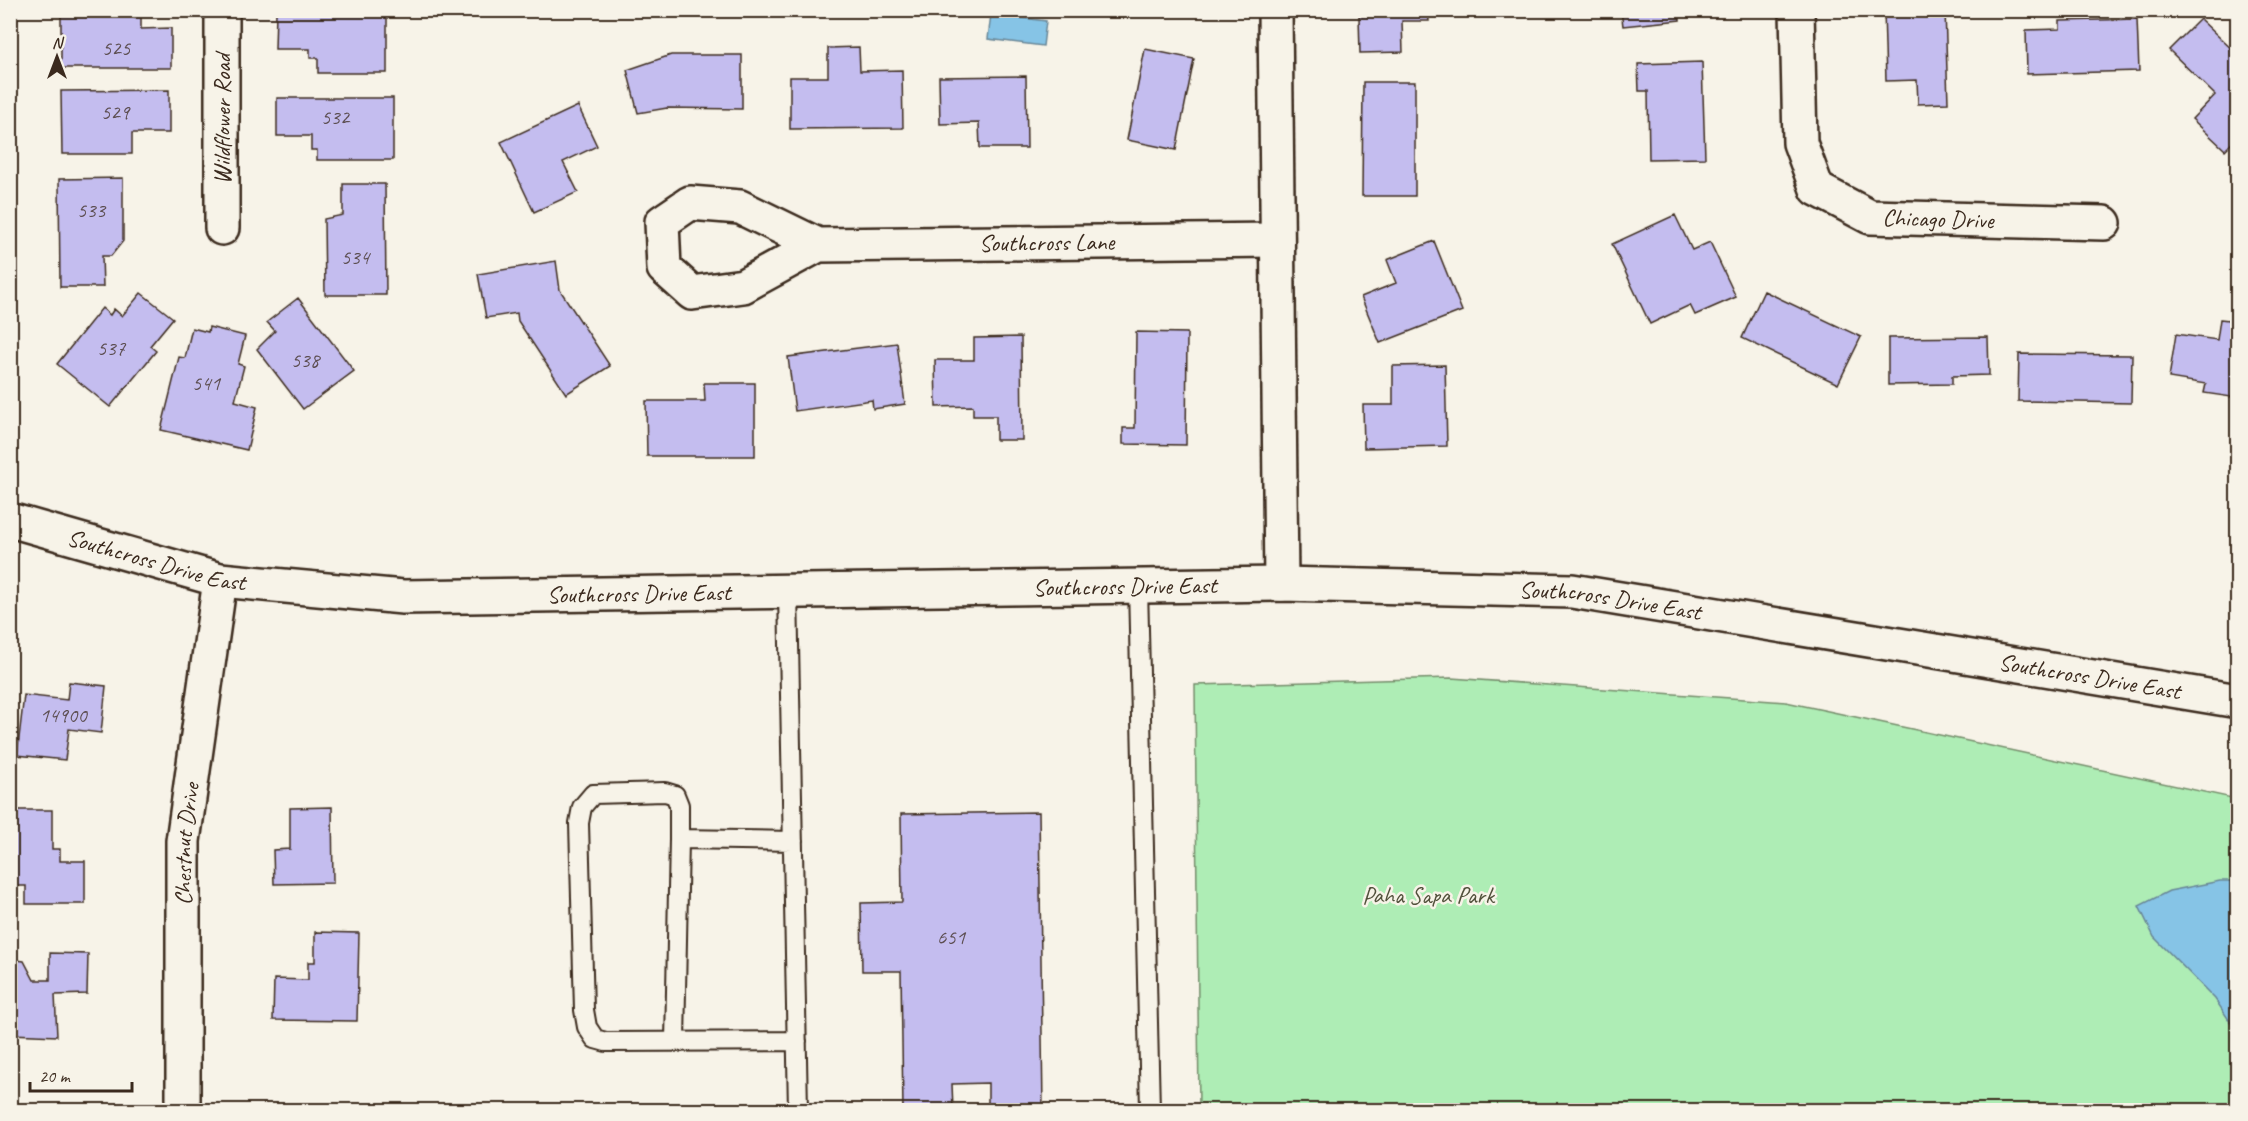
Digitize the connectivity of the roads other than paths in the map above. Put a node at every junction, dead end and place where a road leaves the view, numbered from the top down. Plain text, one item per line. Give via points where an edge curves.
1 (222, 10) edge
2 (1275, 10) edge
3 (1797, 10) edge
4 (2104, 223) dead end
5 (222, 228) dead end
6 (1276, 240) junction
7 (818, 245) dead end
8 (10, 520) edge
9 (220, 580) junction
10 (1281, 584) junction
11 (1138, 586) junction
12 (788, 591) junction
13 (2238, 700) edge
14 (680, 839) junction
15 (793, 841) junction
16 (797, 1041) junction
17 (675, 1042) junction
18 (183, 1110) edge
19 (798, 1110) edge
20 (1150, 1110) edge

1 - 5 street, Wildflower Road
2 - 6 street
3 - 4 street, Chicago Drive via 1800,143 1817,189 1870,217
6 - 7 street, Southcross Lane
6 - 10 street
8 - 9 street, Southcross Drive East
9 - 12 street, Southcross Drive East via 403,597
9 - 18 street, Chestnut Drive via 183,841
10 - 11 street, Southcross Drive East
10 - 13 street, Southcross Drive East via 1572,591
11 - 12 street, Southcross Drive East
11 - 20 lane
12 - 15 lane
14 - 15 lane
14 - 17 lane
14 - 17 lane via 680,805 675,795 606,792 588,798 582,807 579,823 587,1027 595,1039 606,1042
15 - 16 lane
16 - 17 lane
16 - 19 lane

